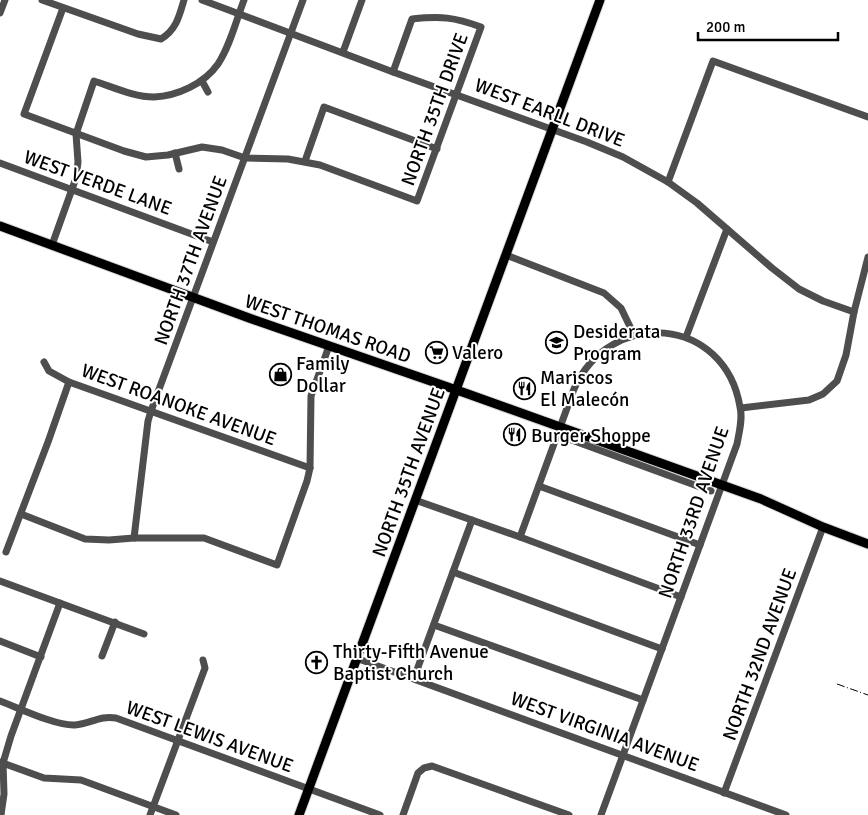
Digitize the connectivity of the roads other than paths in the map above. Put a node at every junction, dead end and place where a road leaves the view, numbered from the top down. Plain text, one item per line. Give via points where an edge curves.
1 (42, 0) edge
2 (184, 0) edge
3 (202, 0) edge
4 (244, 0) edge
5 (303, 0) edge
6 (362, 0) edge
7 (600, 0) edge
8 (63, 8) junction
9 (239, 14) junction
10 (291, 33) junction
11 (343, 52) junction
12 (393, 72) junction
13 (202, 81) junction
14 (208, 92) dead end
15 (457, 94) junction
16 (868, 117) edge
17 (552, 130) junction
18 (76, 134) junction
19 (437, 148) junction
20 (175, 153) junction
21 (245, 158) junction
22 (305, 161) junction
23 (0, 164) edge
24 (179, 169) dead end
25 (668, 182) junction
26 (73, 190) junction
27 (0, 226) edge
28 (726, 229) junction
29 (213, 242) junction
30 (52, 246) junction
31 (506, 255) junction
32 (868, 257) edge
33 (194, 298) junction
34 (854, 312) junction
35 (634, 336) junction
36 (686, 337) junction
37 (329, 346) junction
38 (44, 362) dead end
39 (69, 382) junction
40 (456, 390) junction
41 (741, 408) junction
42 (151, 411) junction
43 (559, 431) junction
44 (310, 468) junction
45 (702, 483) junction
46 (722, 485) junction
47 (539, 486) junction
48 (711, 491) dead end
49 (415, 500) junction
50 (21, 514) junction
51 (472, 520) junction
52 (823, 527) junction
53 (520, 537) junction
54 (134, 538) junction
55 (868, 544) edge
56 (700, 545) junction
57 (6, 552) dead end
58 (453, 572) junction
59 (0, 581) edge
60 (681, 597) junction
61 (60, 603) junction
62 (115, 622) junction
63 (434, 625) junction
64 (144, 634) dead end
65 (0, 641) edge
66 (662, 649) junction
67 (102, 656) dead end
68 (41, 657) junction
69 (356, 658) junction
70 (204, 660) dead end
71 (414, 678) junction
72 (643, 700) junction
73 (0, 701) edge
74 (21, 709) junction
75 (178, 740) junction
76 (623, 755) junction
77 (2, 763) edge
78 (308, 789) junction
79 (724, 793) junction
80 (153, 807) junction
81 (1, 815) edge
82 (150, 815) edge
83 (176, 815) edge
84 (299, 815) edge
85 (380, 815) edge
86 (403, 815) edge
87 (569, 815) edge
88 (601, 815) edge
89 (786, 815) edge

1 - 8 street
2 - 8 street via 176,26 160,39
3 - 9 street, WEST EARLL DRIVE
4 - 9 street
5 - 10 street, NORTH 37TH AVENUE
6 - 11 street
7 - 17 main road, NORTH 35TH AVENUE
8 - 18 street via 24,114
9 - 10 street, WEST EARLL DRIVE
9 - 13 street via 227,48
10 - 11 street, WEST EARLL DRIVE
10 - 21 street, NORTH 37TH AVENUE
11 - 12 street, WEST EARLL DRIVE
12 - 15 street, WEST EARLL DRIVE
12 - 15 street, NORTH 35TH DRIVE via 412,19 453,18 481,27
13 - 14 street
13 - 18 street via 179,92 153,97 94,81
15 - 17 street, WEST EARLL DRIVE
15 - 19 street, NORTH 35TH DRIVE
16 - 25 street via 713,61
17 - 25 street, WEST EARLL DRIVE via 623,157
17 - 31 main road, NORTH 35TH AVENUE
18 - 20 street via 146,156
18 - 26 street via 78,162
19 - 22 street, NORTH 35TH DRIVE via 417,201
19 - 22 street via 324,107
20 - 21 street via 202,147
20 - 24 street
21 - 22 street
21 - 29 street, NORTH 37TH AVENUE
23 - 26 street, WEST VERDE LANE
25 - 28 street, WEST EARLL DRIVE
26 - 29 street, WEST VERDE LANE
26 - 30 street
27 - 30 main road, WEST THOMAS ROAD
28 - 34 street, WEST EARLL DRIVE via 800,289
28 - 36 street
29 - 33 street, NORTH 37TH AVENUE
30 - 33 main road, WEST THOMAS ROAD
31 - 35 street via 604,293 620,308
31 - 40 main road, NORTH 35TH AVENUE
32 - 34 street, NORTH 33RD AVENUE
33 - 37 main road, WEST THOMAS ROAD
33 - 42 street, NORTH 37TH AVENUE
34 - 41 street, NORTH 33RD AVENUE via 846,355 837,381 824,394 809,400
35 - 36 street via 656,332
35 - 43 street via 619,340 588,365 574,389
36 - 41 street via 701,344 724,366
37 - 40 main road, WEST THOMAS ROAD
37 - 44 street via 311,396
38 - 39 street, WEST ROANOKE AVENUE via 49,371
39 - 42 street, WEST ROANOKE AVENUE
39 - 50 street
40 - 43 main road, WEST THOMAS ROAD
40 - 49 main road, NORTH 35TH AVENUE
41 - 46 street, NORTH 33RD AVENUE via 737,444
42 - 44 street, WEST ROANOKE AVENUE
42 - 54 street, NORTH 37TH AVENUE
43 - 45 main road, WEST THOMAS ROAD
43 - 47 street
44 - 54 street via 277,565 204,538
45 - 46 main road, WEST THOMAS ROAD
45 - 48 street, WEST THOMAS ROAD
46 - 52 main road, WEST THOMAS ROAD
46 - 56 street, NORTH 33RD AVENUE
47 - 53 street
47 - 56 street
49 - 51 street
49 - 69 main road, NORTH 35TH AVENUE
50 - 54 street via 85,538
50 - 57 street
51 - 53 street
51 - 58 street
52 - 55 main road, WEST THOMAS ROAD
52 - 79 street, NORTH 32ND AVENUE
53 - 60 street
56 - 60 street, NORTH 33RD AVENUE
58 - 63 street
58 - 66 street
59 - 61 street
60 - 66 street, NORTH 33RD AVENUE
61 - 62 street
61 - 68 street
62 - 64 street
62 - 67 street
63 - 71 street
63 - 72 street
65 - 68 street
66 - 72 street, NORTH 33RD AVENUE
68 - 74 street
69 - 71 street, WEST VIRGINIA AVENUE
69 - 78 main road, NORTH 35TH AVENUE
70 - 75 street via 205,668
71 - 76 street, WEST VIRGINIA AVENUE
72 - 76 street, NORTH 33RD AVENUE
73 - 74 street, WEST LEWIS AVENUE
74 - 75 street, WEST LEWIS AVENUE via 75,725 106,716
74 - 77 street
75 - 78 street, WEST LEWIS AVENUE
75 - 80 street
76 - 79 street, WEST VIRGINIA AVENUE
76 - 88 street, NORTH 33RD AVENUE
77 - 80 street via 44,778 81,780
77 - 81 street via 4,794
78 - 84 main road, NORTH 35TH AVENUE
78 - 85 street, WEST LEWIS AVENUE
79 - 89 street, WEST VIRGINIA AVENUE
80 - 82 street
80 - 83 street
86 - 87 street via 416,777 424,768 435,767

